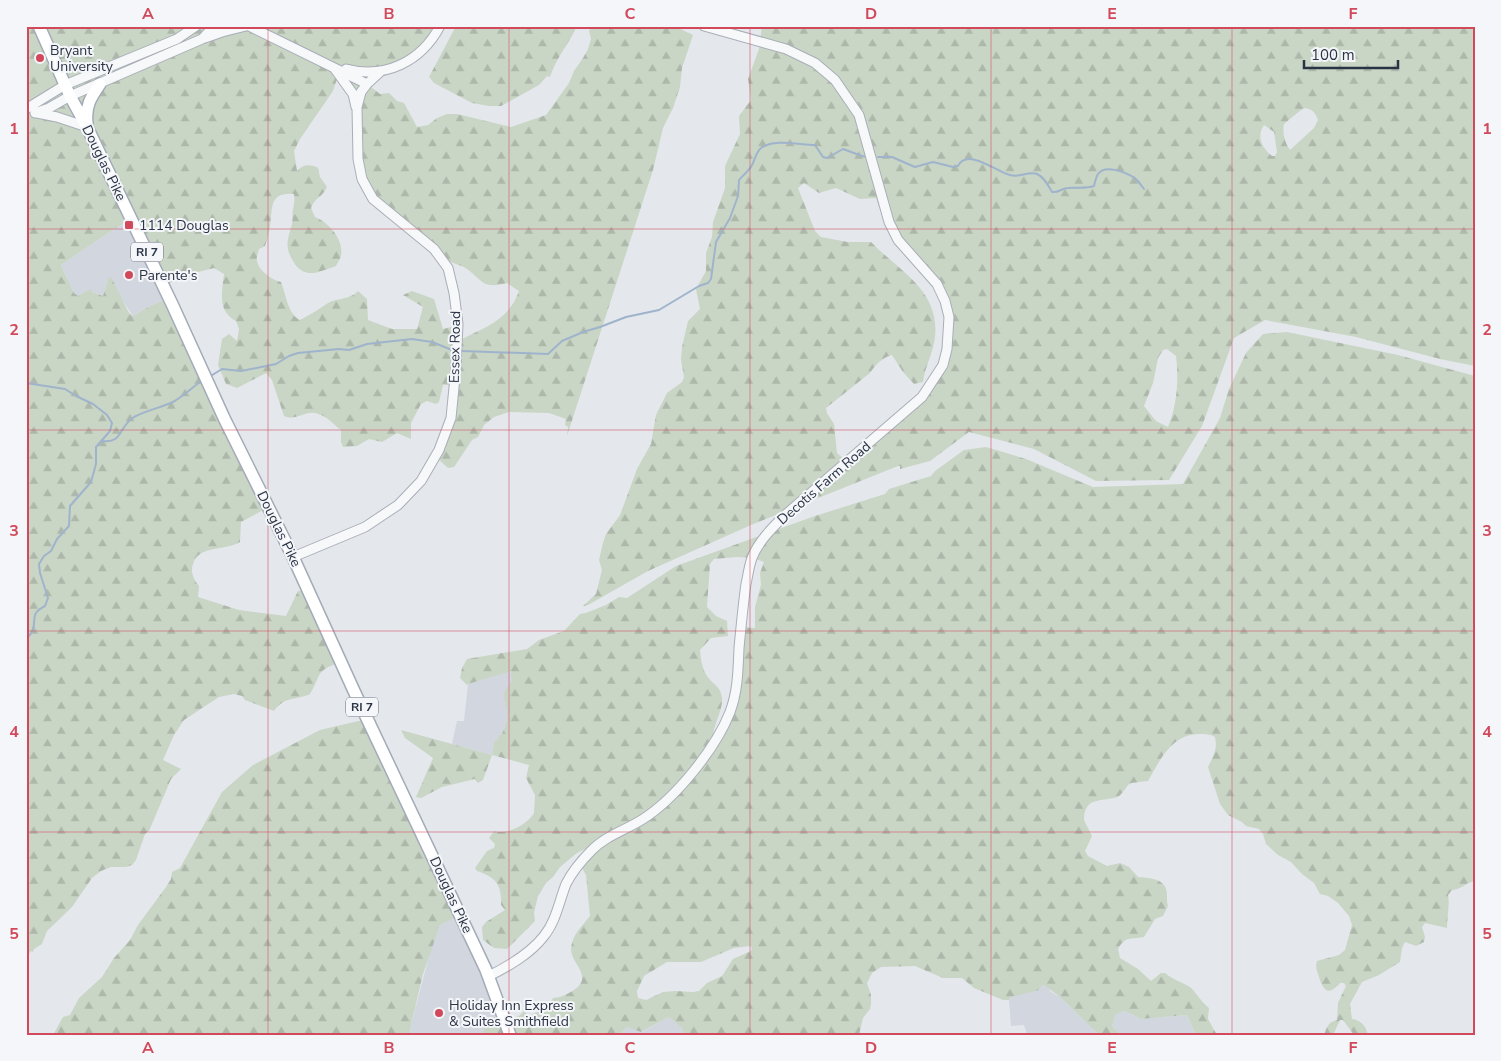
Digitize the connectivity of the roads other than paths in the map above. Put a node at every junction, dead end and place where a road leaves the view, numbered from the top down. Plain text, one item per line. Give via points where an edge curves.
1 (39, 26) edge
2 (196, 26) edge
3 (214, 26) edge
4 (248, 26) edge
5 (440, 26) edge
6 (704, 26) edge
7 (202, 39) junction
8 (333, 66) junction
9 (380, 72) junction
10 (100, 84) junction
11 (367, 84) junction
12 (68, 90) junction
13 (356, 107) junction
14 (29, 112) edge
15 (87, 127) junction
16 (293, 557) junction
17 (489, 976) junction
18 (510, 1035) edge

1 - 12 main road, Douglas Pike / RI 7
2 - 12 street via 177,39
3 - 7 street
4 - 7 street
4 - 8 street
5 - 9 street via 417,54 399,66
6 - 17 street, Decotis Farm Road via 800,55 826,72 842,90 859,115 889,222 898,240 937,284 945,301 949,317 947,349 943,365 922,397 784,516 767,533 752,557 745,592 737,687 730,711 708,753 659,808 592,850 566,884 561,903 544,936 534,948
7 - 10 street
8 - 9 street via 359,72
8 - 11 street
8 - 13 street via 353,94
9 - 11 street, Essex Road
10 - 12 street
10 - 15 main road via 90,98 86,112
11 - 13 street, Essex Road
12 - 14 street
12 - 15 main road, Douglas Pike / RI 7
13 - 16 street, Essex Road via 358,159 362,179 373,199 434,249 448,268 458,324 451,418 439,450 421,481 398,505 365,527
14 - 15 street via 57,116
15 - 16 main road, Douglas Pike / RI 7
16 - 17 main road, Douglas Pike / RI 7
17 - 18 main road, Douglas Pike / RI 7

